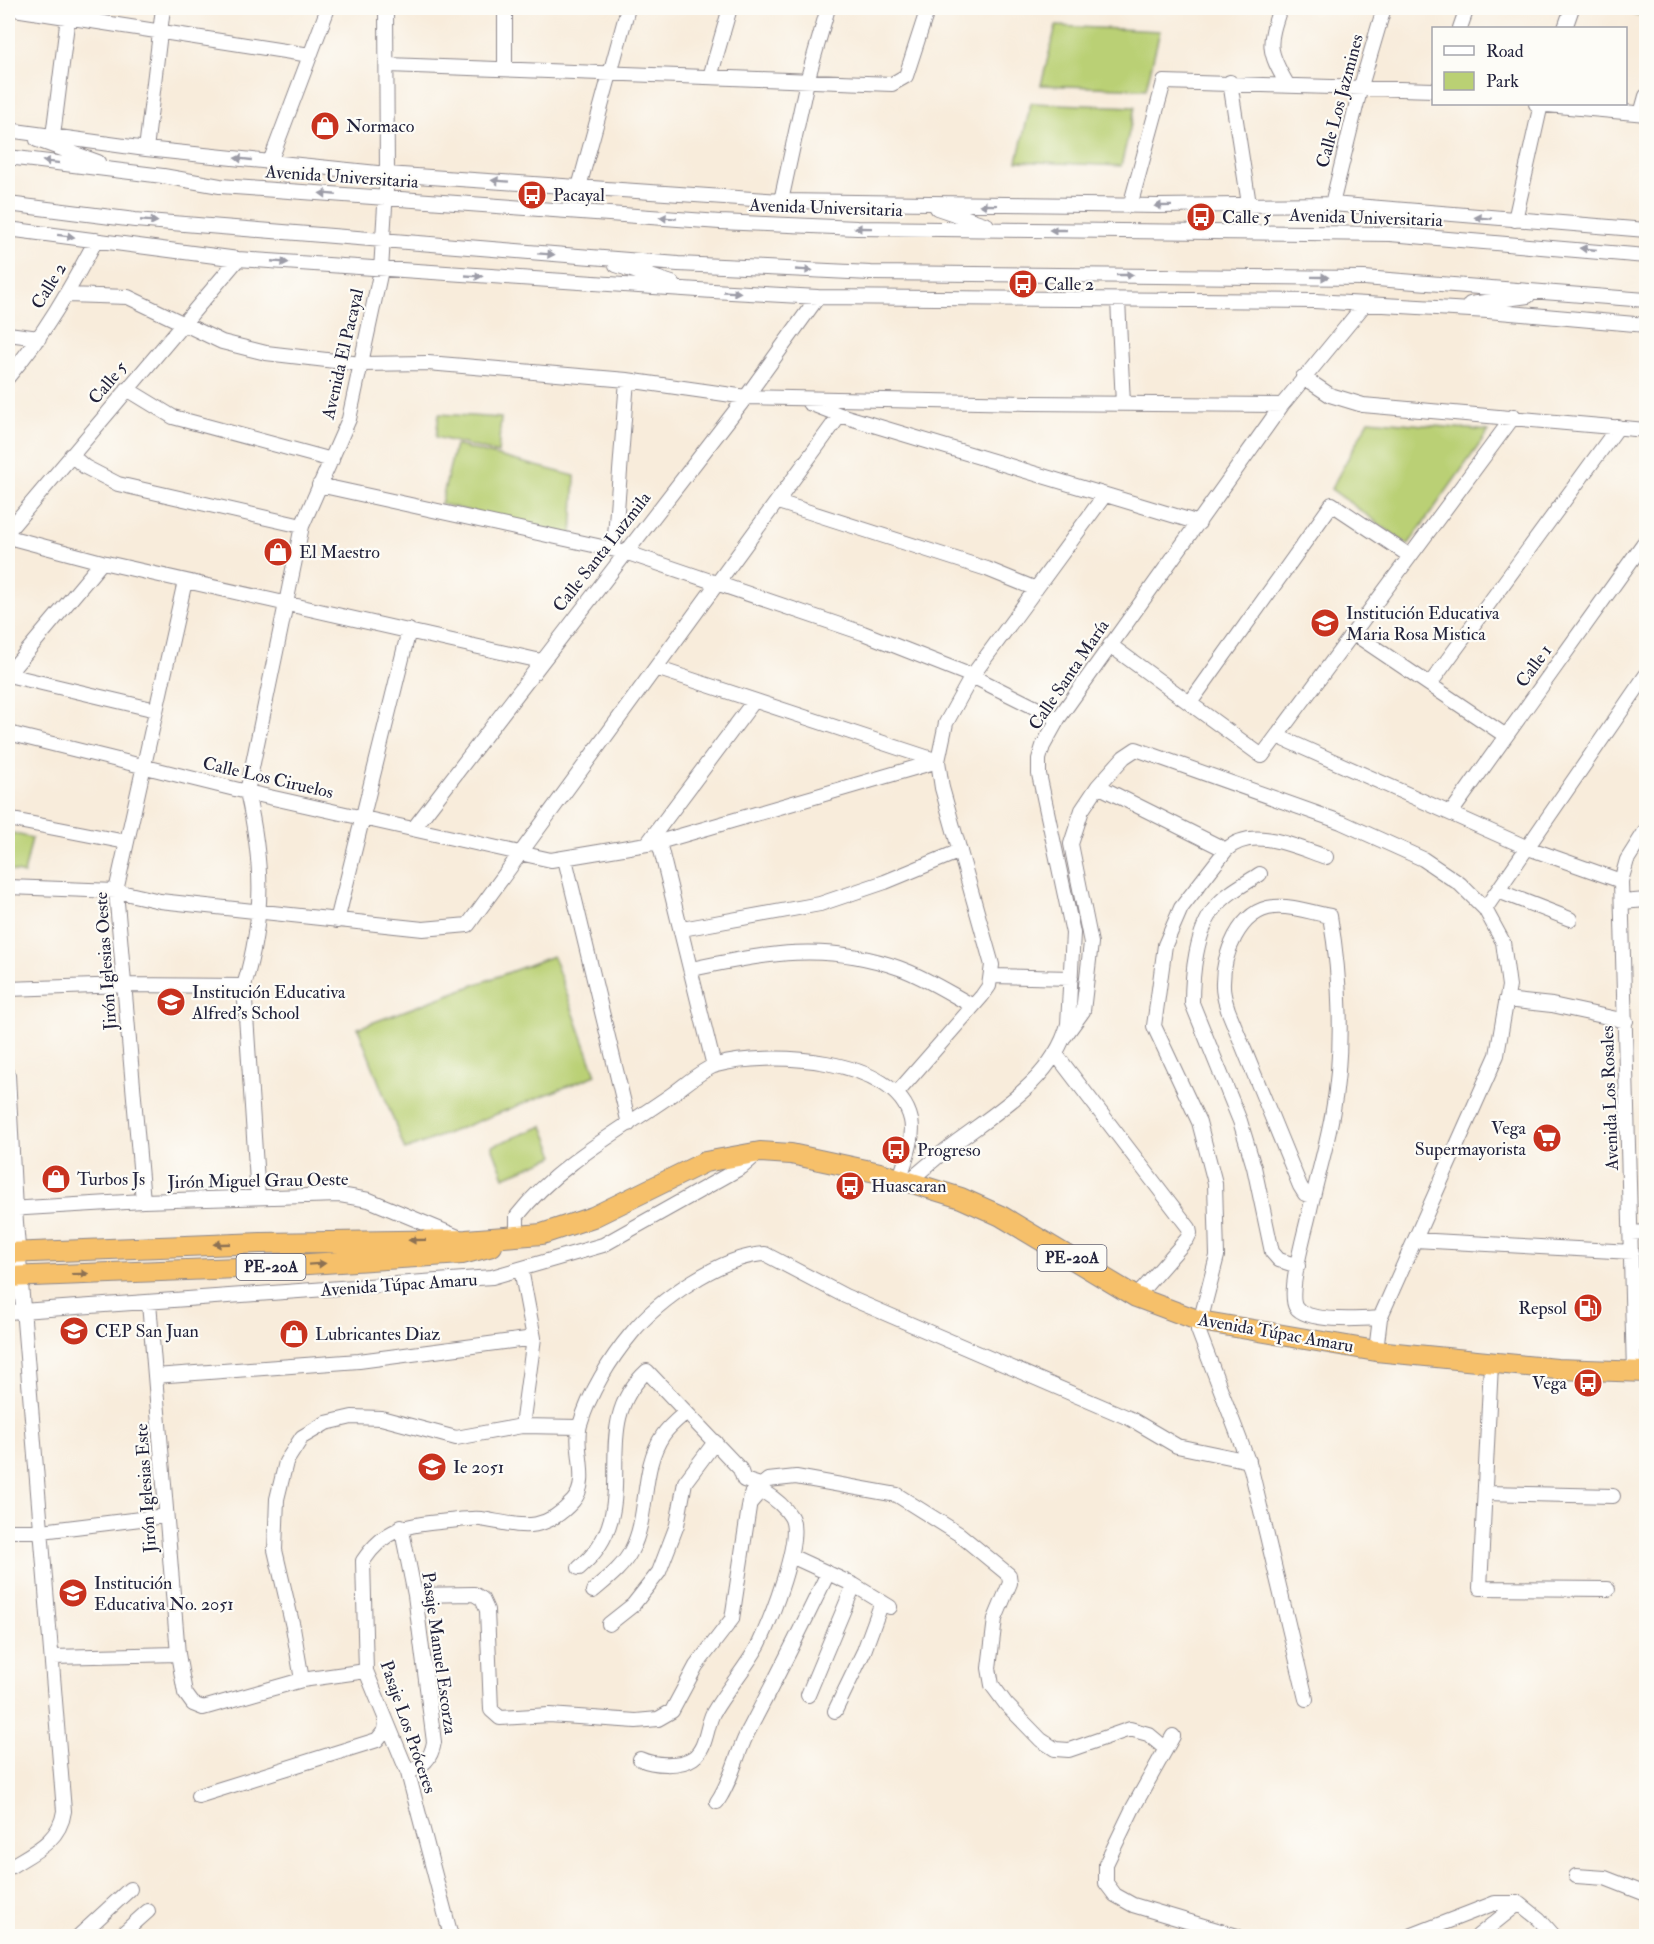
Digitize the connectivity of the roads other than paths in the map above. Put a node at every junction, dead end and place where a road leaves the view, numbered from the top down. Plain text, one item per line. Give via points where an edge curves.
1 (8, 8) edge
2 (163, 8) edge
3 (328, 8) edge
4 (386, 8) edge
5 (505, 8) edge
6 (628, 8) edge
7 (730, 8) edge
8 (828, 8) edge
9 (928, 8) edge
10 (1280, 8) edge
11 (1384, 8) edge
12 (1467, 8) edge
13 (1572, 8) edge
14 (68, 12) edge
15 (1460, 27) edge
16 (1565, 27) edge
17 (160, 31) junction
18 (310, 55) junction
19 (388, 65) junction
20 (505, 68) junction
21 (610, 72) junction
22 (710, 77) junction
23 (807, 81) junction
24 (1230, 82) junction
25 (1287, 84) junction
26 (1360, 86) junction
27 (1432, 90) edge
28 (1647, 96) edge
29 (1541, 105) edge
30 (1551, 105) edge
31 (1644, 114) edge
32 (11, 131) edge
33 (53, 136) junction
34 (146, 149) junction
35 (8, 157) edge
36 (270, 162) junction
37 (119, 170) junction
38 (387, 174) junction
39 (579, 187) junction
40 (387, 199) junction
41 (781, 201) junction
42 (8, 204) edge
43 (924, 204) junction
44 (1249, 204) junction
45 (1332, 204) junction
46 (1130, 206) junction
47 (1515, 220) junction
48 (8, 229) edge
49 (1000, 230) junction
50 (1647, 230) edge
51 (96, 240) junction
52 (383, 242) junction
53 (1647, 256) edge
54 (594, 257) junction
55 (238, 259) junction
56 (381, 270) junction
57 (690, 289) junction
58 (1555, 292) junction
59 (67, 295) junction
60 (818, 297) junction
61 (1118, 300) junction
62 (1647, 300) edge
63 (1365, 304) junction
64 (1438, 308) junction
65 (182, 323) junction
66 (1647, 325) edge
67 (8, 334) edge
68 (39, 338) junction
69 (361, 364) junction
70 (8, 377) edge
71 (1303, 377) junction
72 (627, 380) junction
73 (127, 389) junction
74 (746, 397) junction
75 (799, 399) junction
76 (1123, 404) junction
77 (1282, 405) junction
78 (840, 415) junction
79 (1514, 416) junction
80 (1618, 427) junction
81 (1647, 430) edge
82 (71, 455) junction
83 (332, 460) junction
84 (319, 485) junction
85 (1104, 496) junction
86 (778, 501) junction
87 (1199, 524) junction
88 (302, 526) junction
89 (8, 531) edge
90 (8, 537) edge
91 (1647, 540) edge
92 (619, 550) junction
93 (1410, 556) junction
94 (102, 562) junction
95 (185, 581) junction
96 (719, 583) junction
97 (1036, 589) junction
98 (285, 605) junction
99 (409, 630) junction
100 (1353, 633) junction
101 (1110, 645) junction
102 (541, 661) junction
103 (656, 668) junction
104 (8, 675) edge
105 (1647, 675) edge
106 (972, 676) junction
107 (1430, 684) junction
108 (754, 701) junction
109 (1190, 703) junction
110 (156, 710) junction
111 (1058, 719) junction
112 (8, 733) edge
113 (1277, 736) junction
114 (1506, 736) junction
115 (938, 761) junction
116 (144, 767) junction
117 (1098, 786) junction
118 (247, 792) junction
119 (1451, 813) junction
120 (8, 819) edge
121 (363, 819) junction
122 (414, 828) junction
123 (1647, 830) edge
124 (126, 842) junction
125 (653, 843) junction
126 (1528, 848) junction
127 (1226, 850) junction
128 (960, 851) junction
129 (521, 853) junction
130 (1326, 857) dead end
131 (565, 859) junction
132 (1260, 873) dead end
133 (1621, 881) junction
134 (8, 887) edge
135 (116, 891) junction
136 (1498, 891) junction
137 (1647, 900) edge
138 (1622, 902) junction
139 (1485, 909) junction
140 (261, 910) junction
141 (1570, 919) dead end
142 (337, 921) junction
143 (682, 929) junction
144 (692, 969) junction
145 (992, 976) junction
146 (1071, 978) junction
147 (125, 985) junction
148 (244, 986) junction
149 (8, 988) edge
150 (1506, 1000) junction
151 (973, 1006) junction
152 (1626, 1021) junction
153 (1065, 1036) junction
154 (1055, 1053) junction
155 (714, 1066) junction
156 (8, 1075) edge
157 (897, 1092) junction
158 (629, 1124) junction
159 (760, 1152) junction
160 (905, 1179) junction
161 (1313, 1196) junction
162 (258, 1197) junction
163 (143, 1201) junction
164 (11, 1209) edge
165 (1647, 1232) edge
166 (1631, 1233) junction
167 (517, 1237) junction
168 (466, 1240) junction
169 (1415, 1240) junction
170 (14, 1252) edge
171 (1632, 1252) junction
172 (1299, 1266) junction
173 (521, 1269) junction
174 (15, 1276) edge
175 (1136, 1297) junction
176 (149, 1303) junction
177 (25, 1311) junction
178 (8, 1312) edge
179 (1380, 1318) junction
180 (1200, 1321) junction
181 (534, 1338) junction
182 (1376, 1351) junction
183 (1491, 1364) junction
184 (1640, 1372) edge
185 (155, 1376) junction
186 (686, 1412) junction
187 (522, 1426) junction
188 (579, 1427) junction
189 (715, 1442) junction
190 (1249, 1461) junction
191 (760, 1485) junction
192 (1485, 1493) junction
193 (1613, 1496) dead end
194 (748, 1506) junction
195 (165, 1516) junction
196 (401, 1526) junction
197 (8, 1531) edge
198 (42, 1531) junction
199 (791, 1556) junction
200 (579, 1568) dead end
201 (828, 1573) junction
202 (854, 1585) junction
203 (1608, 1589) dead end
204 (593, 1592) dead end
205 (415, 1595) junction
206 (609, 1624) dead end
207 (178, 1654) junction
208 (52, 1657) junction
209 (366, 1671) junction
210 (302, 1680) junction
211 (808, 1695) dead end
212 (1306, 1699) dead end
213 (835, 1711) dead end
214 (386, 1722) junction
215 (1173, 1737) dead end
216 (1166, 1749) junction
217 (640, 1759) dead end
218 (408, 1773) junction
219 (198, 1796) dead end
220 (717, 1802) dead end
221 (8, 1868) edge
222 (1576, 1876) dead end
223 (130, 1889) dead end
224 (1647, 1894) edge
225 (1519, 1903) junction
226 (148, 1911) dead end
227 (79, 1936) edge
228 (120, 1936) edge
229 (451, 1936) edge
230 (1237, 1936) edge
231 (1410, 1936) edge
232 (1478, 1936) edge
233 (1554, 1936) edge

1 - 14 street
2 - 17 street
3 - 18 street
4 - 19 street, Avenida El Pacayal
5 - 20 street
6 - 21 street
7 - 22 street
8 - 23 street
9 - 23 street via 906,76 892,84
10 - 25 street via 1270,39 1274,61
11 - 26 street, Calle Los Jazmines
12 - 15 street
13 - 16 street
14 - 17 street
14 - 33 street
17 - 18 street
17 - 34 street
18 - 36 street
19 - 20 street
19 - 38 street, Avenida El Pacayal
20 - 21 street
21 - 22 street
21 - 39 street
22 - 23 street
23 - 41 street
24 - 25 street
24 - 44 street
24 - 46 street via 1164,82
25 - 26 street
26 - 27 street
26 - 45 street, Calle Los Jazmines
28 - 31 street
29 - 47 street
30 - 31 street
32 - 33 street
32 - 37 street
33 - 34 street
36 -> 34 street
37 -> 35 street, Avenida Universitaria
36 - 38 street
40 -> 37 street, Avenida Universitaria via 220,186
39 -> 38 street
38 - 40 street, Avenida El Pacayal
39 - 41 street
49 -> 40 street, Avenida Universitaria via 720,222
40 - 52 street, Avenida El Pacayal
41 - 43 street
42 -> 52 street via 135,220
46 -> 43 street
43 - 49 street
44 - 45 street
44 -> 46 street
47 -> 45 street
47 - 50 street
48 -> 51 street
53 -> 49 street, Avenida Universitaria via 1390,234
51 - 55 street
51 - 59 street, Calle 2
52 -> 54 street
52 - 56 street, Avenida El Pacayal
54 - 57 street
54 -> 58 street via 871,273 1364,278
55 -> 56 street
55 - 65 street, Calle 5
56 -> 57 street
56 - 69 street, Avenida El Pacayal
57 -> 60 street
58 - 62 street
58 - 64 street
59 - 65 street via 128,297
59 - 68 street, Calle 2
60 - 61 street
60 - 74 street, Calle Santa Luzmila
61 - 63 street
61 - 76 street
63 - 64 street
63 - 71 street, Calle Santa María
64 - 66 street
65 - 69 street via 222,342 266,353
65 - 73 street, Calle 5
67 - 68 street
68 - 70 street, Calle 2
69 - 72 street via 428,363
69 - 83 street, Avenida El Pacayal via 349,419
71 - 77 street, Calle Santa María
71 - 79 street via 1330,395 1363,405
72 - 74 street
72 - 92 street
73 - 82 street, Calle 5
73 - 83 street via 173,417
74 - 75 street
74 - 92 street, Calle Santa Luzmila
75 - 76 street
75 - 78 street
76 - 77 street
77 - 87 street, Calle Santa María
78 - 85 street
78 - 86 street
79 - 80 street
79 - 93 street
80 - 81 street
80 - 107 street
82 - 88 street via 118,484
82 - 89 street, Calle 5
83 - 84 street, Avenida El Pacayal
84 - 88 street, Avenida El Pacayal
84 - 92 street
85 - 87 street
85 - 97 street
86 - 96 street
86 - 97 street via 987,569
87 - 101 street, Calle Santa María
88 - 98 street, Avenida El Pacayal
90 - 94 street
91 - 114 street, Calle 1
92 - 96 street
92 - 102 street, Calle Santa Luzmila
93 - 100 street
93 - 109 street via 1332,504
94 - 95 street
94 - 104 street
95 - 98 street
95 - 110 street, Jirón Iglesias Oeste
96 - 103 street
96 - 106 street
97 - 106 street
98 - 99 street
98 - 118 street, Avenida El Pacayal
99 - 102 street
99 - 121 street
100 - 107 street
100 - 113 street
101 - 109 street
101 - 111 street, Calle Santa María
102 - 122 street, Calle Santa Luzmila
103 - 108 street
103 - 129 street
104 - 110 street
105 - 126 street
106 - 111 street
106 - 115 street via 946,723
107 - 114 street
108 - 115 street
108 - 125 street
109 - 113 street via 1262,756
110 - 116 street, Jirón Iglesias Oeste
111 - 146 street, Calle Santa María via 1043,746 1039,774 1072,920
112 - 116 street, Calle Los Ciruelos
113 - 119 street
114 - 119 street, Calle 1
115 - 125 street, Calle Los Ciruelos
115 - 128 street
116 - 118 street, Calle Los Ciruelos
116 - 124 street, Jirón Iglesias Oeste
117 - 127 street
117 - 139 street via 1136,749 1155,754 1341,822 1423,859 1460,884
117 - 153 street via 1082,810 1071,844 1091,943 1083,1011
118 - 121 street, Calle Los Ciruelos
118 - 140 street, Avenida El Pacayal via 256,834
119 - 126 street
120 - 124 street
121 - 122 street, Calle Los Ciruelos
121 - 142 street
122 - 129 street, Calle Los Ciruelos
123 - 133 street, Avenida Los Rosales via 1627,860
124 - 135 street, Jirón Iglesias Oeste
125 - 131 street, Calle Los Ciruelos
125 - 143 street
126 - 133 street
126 - 136 street
127 - 130 street via 1249,838 1282,842
127 - 180 street via 1180,908 1165,945 1154,1026 1199,1122 1215,1183 1217,1256
128 - 143 street via 820,904
128 - 145 street
129 - 131 street, Calle Los Ciruelos via 550,860
129 - 142 street via 468,925 423,929
131 - 158 street
132 - 172 street via 1214,908 1198,953 1192,1003 1240,1121 1272,1252 1279,1260
133 - 138 street, Avenida Los Rosales
134 - 135 street
135 - 140 street via 160,901
135 - 147 street, Jirón Iglesias Oeste
136 - 139 street
136 - 141 street
137 - 138 street
138 - 152 street, Avenida Los Rosales
139 - 150 street via 1503,942 1509,986
140 - 142 street
140 - 148 street, Avenida El Pacayal
143 - 144 street
144 - 151 street via 785,952 841,954 900,968
144 - 155 street
145 - 146 street
145 - 151 street
146 - 153 street, Calle Santa María
147 - 148 street
147 - 149 street
147 - 163 street, Jirón Iglesias Oeste
148 - 162 street
150 - 152 street via 1552,1005
150 - 169 street via 1497,1055
151 - 157 street
152 - 166 street, Avenida Los Rosales
153 - 154 street, Calle Santa María
154 - 160 street, Calle Santa María via 1021,1093
154 - 175 street via 1189,1228 1187,1239
155 - 157 street via 772,1058 813,1062 870,1075
155 - 158 street
156 - 164 street
157 - 160 street via 911,1122
158 - 167 street via 552,1178 530,1200 517,1216
159 - 160 highway, Avenida Túpac Amaru / PE-20A via 791,1154
159 - 167 highway, Avenida Túpac Amaru / PE-20A via 705,1162 593,1217 542,1234
159 - 173 street, Avenida Túpac Amaru via 742,1167 603,1245
160 - 175 highway, Avenida Túpac Amaru / PE-20A via 1000,1216
161 - 161 street via 1305,1194 1300,1186 1228,1010 1223,988 1231,946 1238,933 1257,911 1275,906 1330,916 1334,938 1338,1064 1332,1116
161 - 172 street
162 - 163 street, Jirón Miguel Grau Oeste
162 - 168 street, Jirón Miguel Grau Oeste via 356,1196
163 - 164 street, Jirón Miguel Grau Oeste
164 - 170 street
165 - 166 street
166 - 171 street, Avenida Los Rosales
167 - 168 highway, Avenida Túpac Amaru / PE-20A
174 -> 167 highway, Avenida Túpac Amaru / PE-20A via 263,1267 462,1254
168 -> 170 highway, Avenida Túpac Amaru / PE-20A
169 - 171 street
169 - 179 street
170 - 174 street
171 - 184 street, Avenida Los Rosales
172 - 179 street via 1293,1295 1299,1311 1357,1320
173 - 176 street, Avenida Túpac Amaru via 450,1282
173 - 181 street
174 - 177 street
175 - 180 highway, Avenida Túpac Amaru / PE-20A
176 - 177 street, Avenida Túpac Amaru
176 - 185 street, Jirón Iglesias Este
177 - 178 street, Avenida Túpac Amaru
177 - 198 street
179 - 182 street
180 - 182 highway, Avenida Túpac Amaru / PE-20A
180 - 190 street via 1198,1330
181 - 185 street via 359,1361
181 - 187 street
182 - 183 highway, Avenida Túpac Amaru / PE-20A
183 - 184 highway, Avenida Túpac Amaru / PE-20A
183 - 192 street
185 - 195 street, Jirón Iglesias Este
186 - 189 street
186 - 200 street via 647,1371 629,1390 620,1414 615,1449 614,1515 602,1545
186 - 204 street via 658,1444 632,1549 618,1569
187 - 188 street
187 - 210 street via 456,1437 381,1418 352,1417 326,1423 302,1437 286,1462 277,1499 275,1550
188 - 190 street via 595,1389 631,1334 674,1295 712,1271 750,1255 765,1254 845,1296 1131,1419 1177,1446
188 - 196 street via 581,1478 575,1498 560,1514 538,1524 513,1526 478,1518
189 - 191 street via 740,1469 744,1480
189 - 206 street via 685,1482 677,1525 659,1572 633,1605
190 - 212 street
191 - 194 street via 751,1494
191 - 216 street via 796,1477 897,1495 959,1534 1009,1575 1010,1583 995,1619 989,1668 992,1685 1006,1704 1055,1749 1069,1750 1130,1729 1148,1734
192 - 193 street
192 - 203 street via 1480,1588
194 - 199 street via 764,1492 792,1518
194 - 205 street via 732,1619 692,1673 676,1707 658,1719 549,1715 500,1718 491,1710 487,1610 482,1599 474,1594
195 - 198 street
195 - 207 street, Jirón Iglesias Este
196 - 205 street, Pasaje Manuel Escorza
196 - 209 street, Pasaje Los Próceres via 372,1547 363,1561
197 - 198 street
198 - 208 street
199 - 201 street
199 - 217 street via 759,1643 712,1716 701,1749 688,1761 652,1765
201 - 202 street
201 - 220 street via 776,1682 750,1726 729,1782
202 - 211 street
202 - 213 street via 886,1605
205 - 218 street, Pasaje Manuel Escorza via 434,1742 425,1764
207 - 208 street
207 - 210 street, Jirón Iglesias Este via 185,1693 193,1704 203,1707
208 - 221 street via 62,1823 56,1835
209 - 210 street
209 - 214 street, Pasaje Los Próceres
214 - 218 street, Pasaje Los Próceres
214 - 219 street via 377,1740
215 - 216 street
216 - 230 street via 1106,1864 1106,1883 1114,1895 1132,1905
218 - 229 street, Pasaje Los Próceres
222 - 224 street via 1605,1878
223 - 227 street
225 - 231 street via 1495,1903
225 - 232 street
225 - 233 street
226 - 228 street

